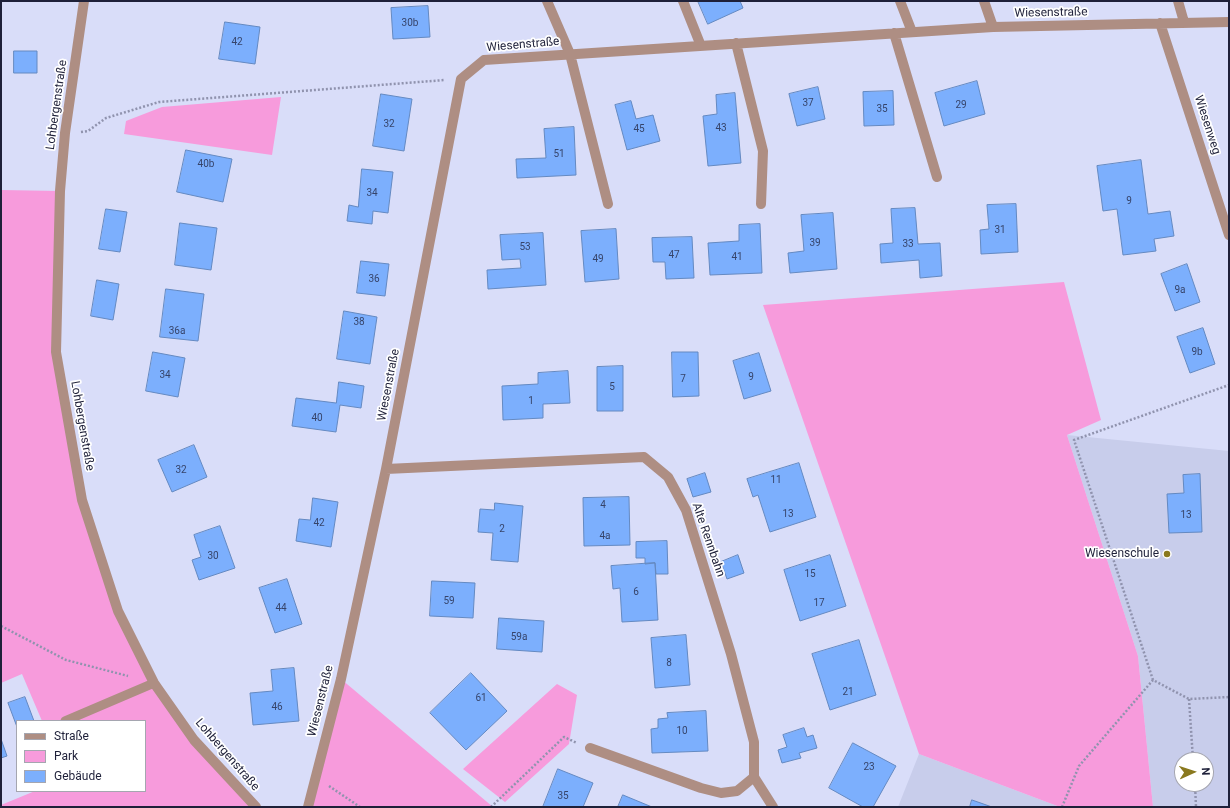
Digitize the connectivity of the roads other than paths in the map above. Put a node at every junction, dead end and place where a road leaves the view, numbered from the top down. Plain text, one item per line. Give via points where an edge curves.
1 (84, 1) edge
2 (547, 1) edge
3 (683, 1) edge
4 (900, 1) edge
5 (984, 1) edge
6 (1178, 1) edge
7 (1184, 22) junction
8 (1160, 23) junction
9 (1228, 24) edge
10 (993, 27) junction
11 (912, 32) junction
12 (894, 33) junction
13 (736, 44) junction
14 (701, 46) junction
15 (570, 54) junction
16 (937, 177) dead end
17 (608, 204) dead end
18 (761, 204) dead end
19 (1229, 236) edge
20 (386, 469) junction
21 (154, 683) junction
22 (67, 720) edge
23 (590, 748) road end
24 (754, 777) junction
25 (256, 807) edge
26 (308, 807) edge
27 (773, 807) edge

1 - 21 street, Lohbergenstraße via 65,133 60,191 56,352 82,500 118,611
2 - 15 street, Wiesenstraße
3 - 14 street
4 - 11 street
5 - 10 street
6 - 7 street
7 - 8 street, Wiesenstraße
7 - 9 street, Wiesenstraße
8 - 10 street, Wiesenstraße
8 - 19 street, Wiesenweg
10 - 11 street, Wiesenstraße
11 - 12 street, Wiesenstraße
12 - 13 street, Wiesenstraße
12 - 16 street
13 - 14 street, Wiesenstraße
13 - 18 street via 764,150
14 - 15 street, Wiesenstraße
15 - 17 street, Wiesenstraße
15 - 20 street, Wiesenstraße via 484,60 461,79
20 - 24 street, Alte Rennbahn via 644,457 668,477 686,510 731,654 754,742
20 - 26 street, Wiesenstraße via 341,679
21 - 22 lane
21 - 25 street, Lohbergenstraße via 194,740
23 - 24 street via 721,793 736,792
24 - 27 street

